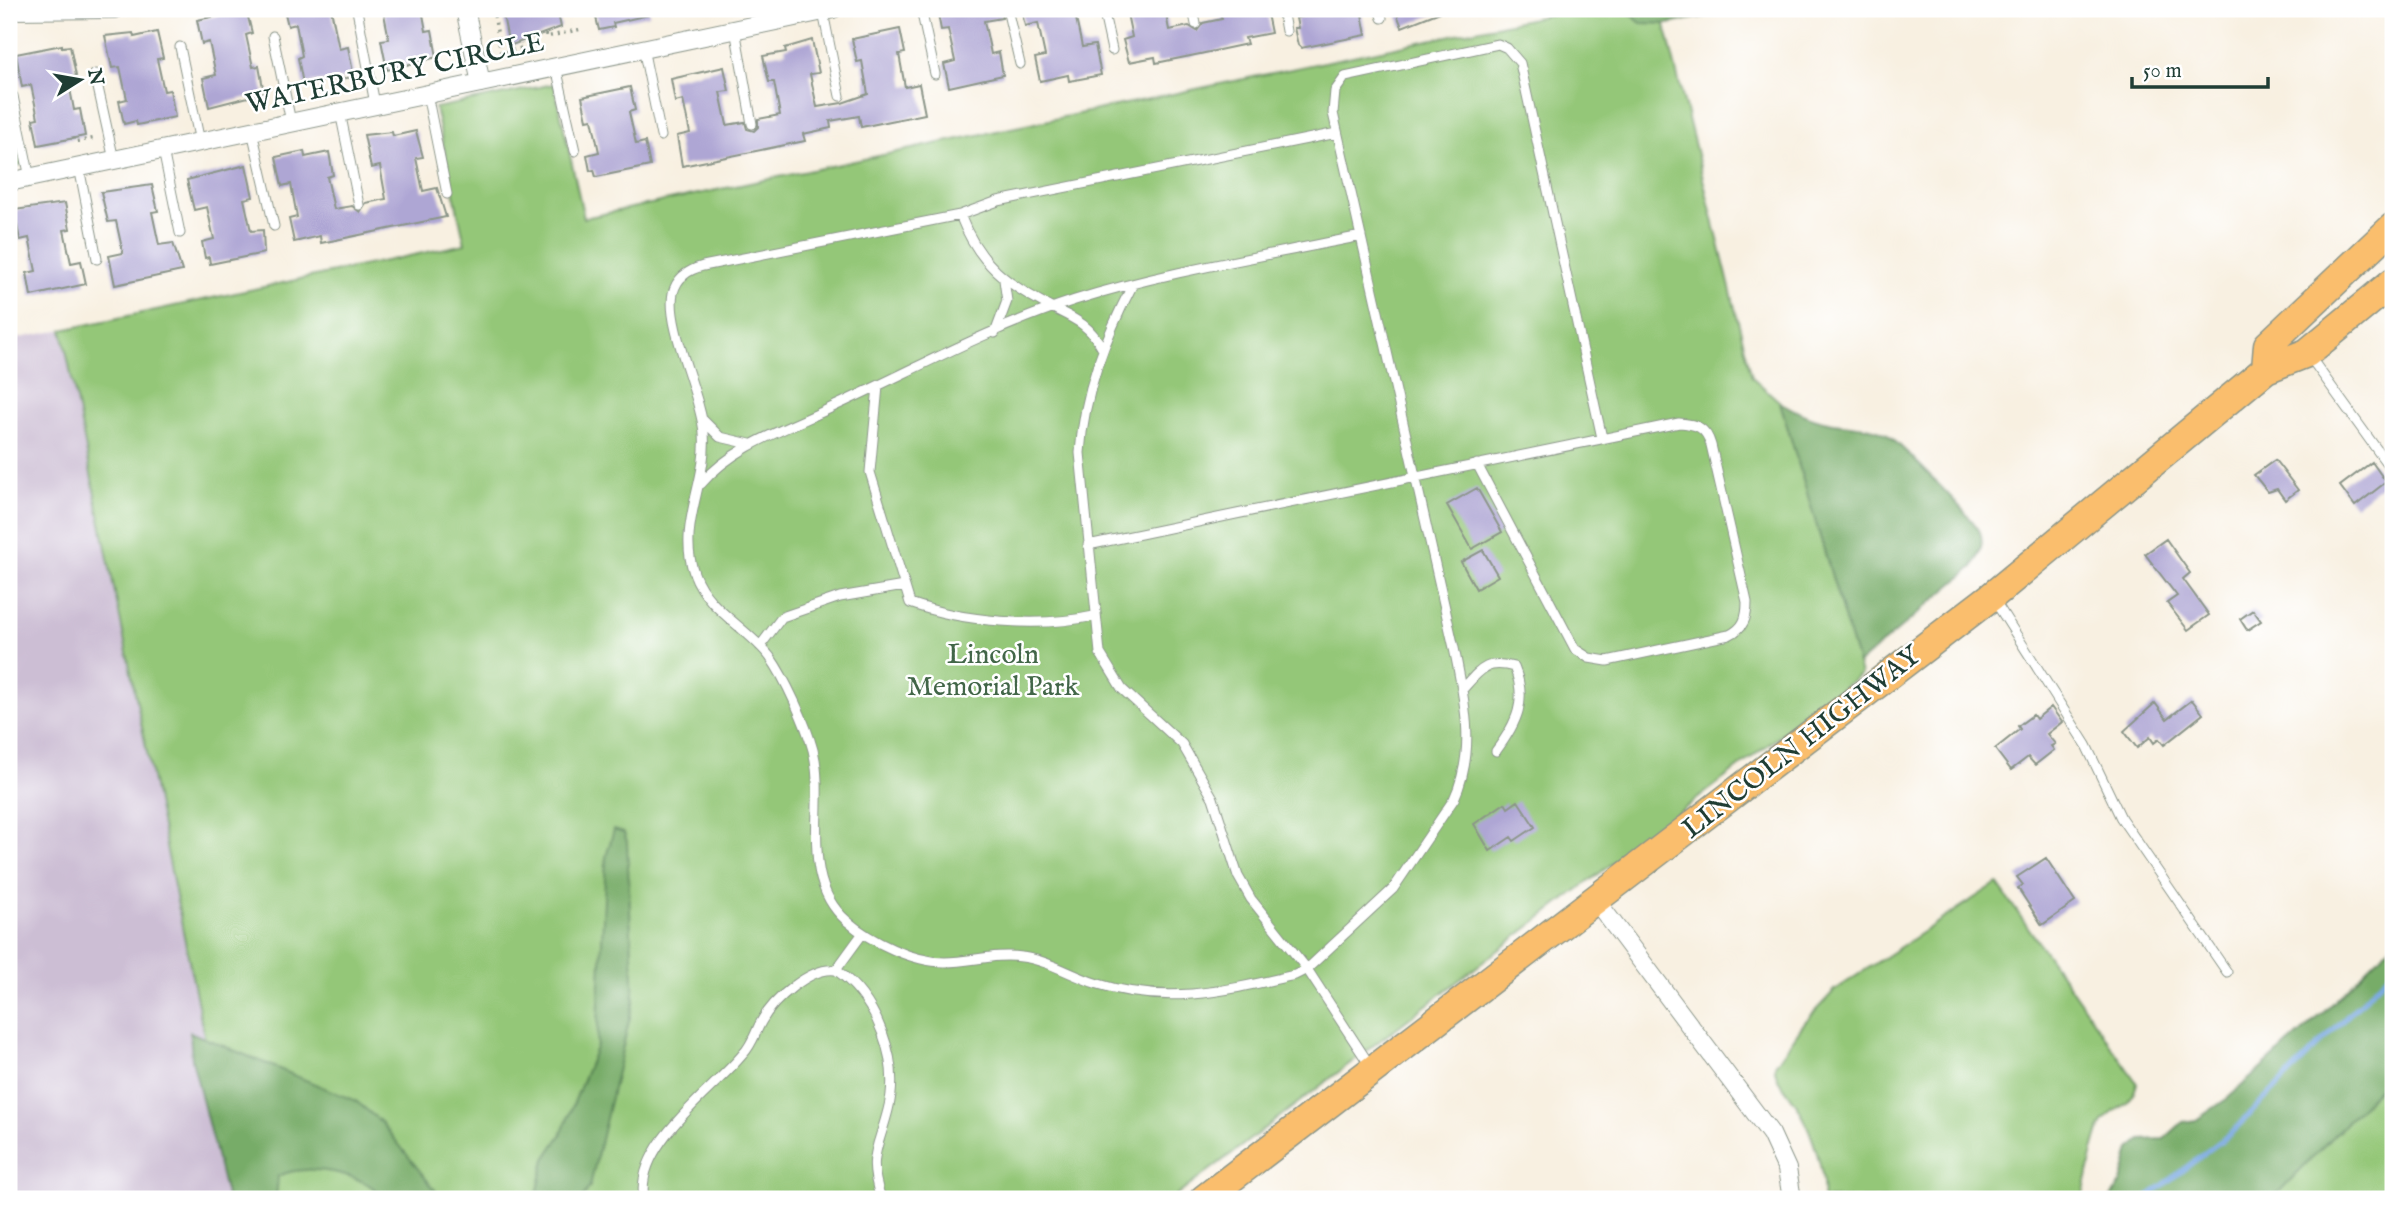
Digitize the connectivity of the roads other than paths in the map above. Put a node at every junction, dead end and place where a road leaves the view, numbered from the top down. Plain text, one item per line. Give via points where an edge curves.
1 (115, 9) edge
2 (465, 9) edge
3 (921, 9) edge
4 (1007, 9) edge
5 (1103, 9) edge
6 (1193, 9) edge
7 (1282, 9) edge
8 (9, 10) edge
9 (358, 10) edge
10 (828, 10) edge
11 (761, 15) edge
12 (1196, 24) dead end
13 (735, 27) junction
14 (1286, 31) dead end
15 (273, 36) dead end
16 (180, 47) dead end
17 (643, 48) junction
18 (1112, 50) dead end
19 (1020, 64) dead end
20 (556, 67) junction
21 (95, 74) dead end
22 (935, 74) dead end
23 (481, 83) junction
24 (426, 94) junction
25 (12, 96) dead end
26 (840, 96) dead end
27 (375, 104) junction
28 (340, 112) junction
29 (290, 122) junction
30 (752, 124) dead end
31 (252, 131) junction
32 (1338, 133) junction
33 (661, 136) dead end
34 (200, 142) junction
35 (163, 150) junction
36 (575, 150) dead end
37 (114, 160) junction
38 (79, 167) junction
39 (30, 178) junction
40 (9, 182) edge
41 (447, 194) dead end
42 (359, 205) dead end
43 (960, 215) junction
44 (274, 226) dead end
45 (2393, 227) edge
46 (180, 233) dead end
47 (1361, 236) junction
48 (97, 259) dead end
49 (1004, 280) junction
50 (2393, 282) edge
51 (1133, 284) junction
52 (1054, 309) junction
53 (995, 333) junction
54 (1102, 348) junction
55 (2307, 353) junction
56 (2266, 369) junction
57 (878, 386) junction
58 (702, 418) junction
59 (1602, 438) junction
60 (752, 444) junction
61 (1477, 464) junction
62 (2393, 472) edge
63 (1415, 477) junction
64 (700, 485) junction
65 (1088, 545) junction
66 (904, 586) junction
67 (1993, 596) junction
68 (1094, 616) junction
69 (760, 646) junction
70 (1462, 690) junction
71 (1496, 751) dead end
72 (1597, 902) junction
73 (863, 933) junction
74 (1307, 969) junction
75 (836, 970) junction
76 (2227, 972) dead end
77 (1374, 1071) junction
78 (644, 1199) edge
79 (881, 1199) edge
80 (1204, 1199) edge
81 (1792, 1199) edge

1 - 8 street
2 - 23 street
3 - 22 lane
4 - 19 lane
5 - 18 lane
6 - 12 lane
7 - 14 lane
9 - 27 lane
10 - 11 street, WATERBURY CIRCLE
10 - 26 lane
11 - 13 street, WATERBURY CIRCLE
13 - 17 street, WATERBURY CIRCLE
13 - 30 lane
15 - 29 lane
16 - 34 lane
17 - 20 street, WATERBURY CIRCLE
17 - 33 lane
20 - 23 street, WATERBURY CIRCLE
20 - 36 lane
21 - 37 lane
23 - 24 street, WATERBURY CIRCLE
24 - 27 street, WATERBURY CIRCLE
24 - 41 lane
25 - 39 lane
27 - 28 street, WATERBURY CIRCLE
28 - 29 street, WATERBURY CIRCLE
28 - 42 lane
29 - 31 street, WATERBURY CIRCLE
31 - 34 street, WATERBURY CIRCLE
31 - 44 lane
32 - 43 lane via 998,201
32 - 47 lane
32 - 59 lane via 1332,102 1339,83 1353,73 1488,45 1507,48 1520,63
34 - 35 street, WATERBURY CIRCLE
35 - 37 street, WATERBURY CIRCLE
35 - 46 lane
37 - 38 street, WATERBURY CIRCLE
38 - 39 street, WATERBURY CIRCLE
38 - 48 lane
39 - 40 street, WATERBURY CIRCLE
43 - 49 lane via 983,259
43 - 58 lane via 702,266 683,276 672,306
45 - 56 main road via 2268,345
47 - 51 lane
47 - 63 lane
49 - 52 lane
49 - 53 lane via 1007,301
50 - 55 main road, LINCOLN HIGHWAY
51 - 52 lane
51 - 54 lane
52 - 53 lane
52 - 54 lane via 1087,327
53 - 57 lane
54 - 65 lane via 1081,427
55 - 56 main road, LINCOLN HIGHWAY
55 - 62 lane
56 - 67 main road, LINCOLN HIGHWAY
57 - 60 lane
57 - 66 lane via 870,472
58 - 60 lane via 720,437
58 - 64 lane via 705,446
59 - 61 lane
59 - 61 lane via 1679,423 1698,425 1708,436 1747,603 1741,628 1729,635 1607,661 1582,655
60 - 64 lane via 713,469
61 - 63 lane
63 - 65 lane
63 - 70 lane
64 - 69 lane via 687,537 695,576 717,608
65 - 68 lane
66 - 68 lane via 910,603 944,615 1066,622
66 - 69 lane via 840,597 782,617
67 - 72 main road, LINCOLN HIGHWAY
67 - 76 lane via 2086,745 2121,818
68 - 74 lane via 1100,653 1109,670 1122,689 1182,744 1213,798 1238,876
69 - 73 lane via 779,675 813,750 815,833 823,882 845,920
70 - 71 lane via 1479,670 1497,662 1514,667 1522,685 1521,706
70 - 74 lane via 1467,747 1454,799 1392,889
72 - 77 main road, LINCOLN HIGHWAY
72 - 81 street via 1771,1134 1787,1169
73 - 74 lane via 929,961 988,955 1024,957 1094,982 1154,995 1205,994
73 - 75 lane
74 - 77 lane
75 - 78 lane via 827,968 807,976 774,1005 743,1055 687,1110 656,1151 646,1171
75 - 79 lane via 848,978 871,1010 892,1068 888,1111 873,1161
77 - 80 main road, LINCOLN HIGHWAY

